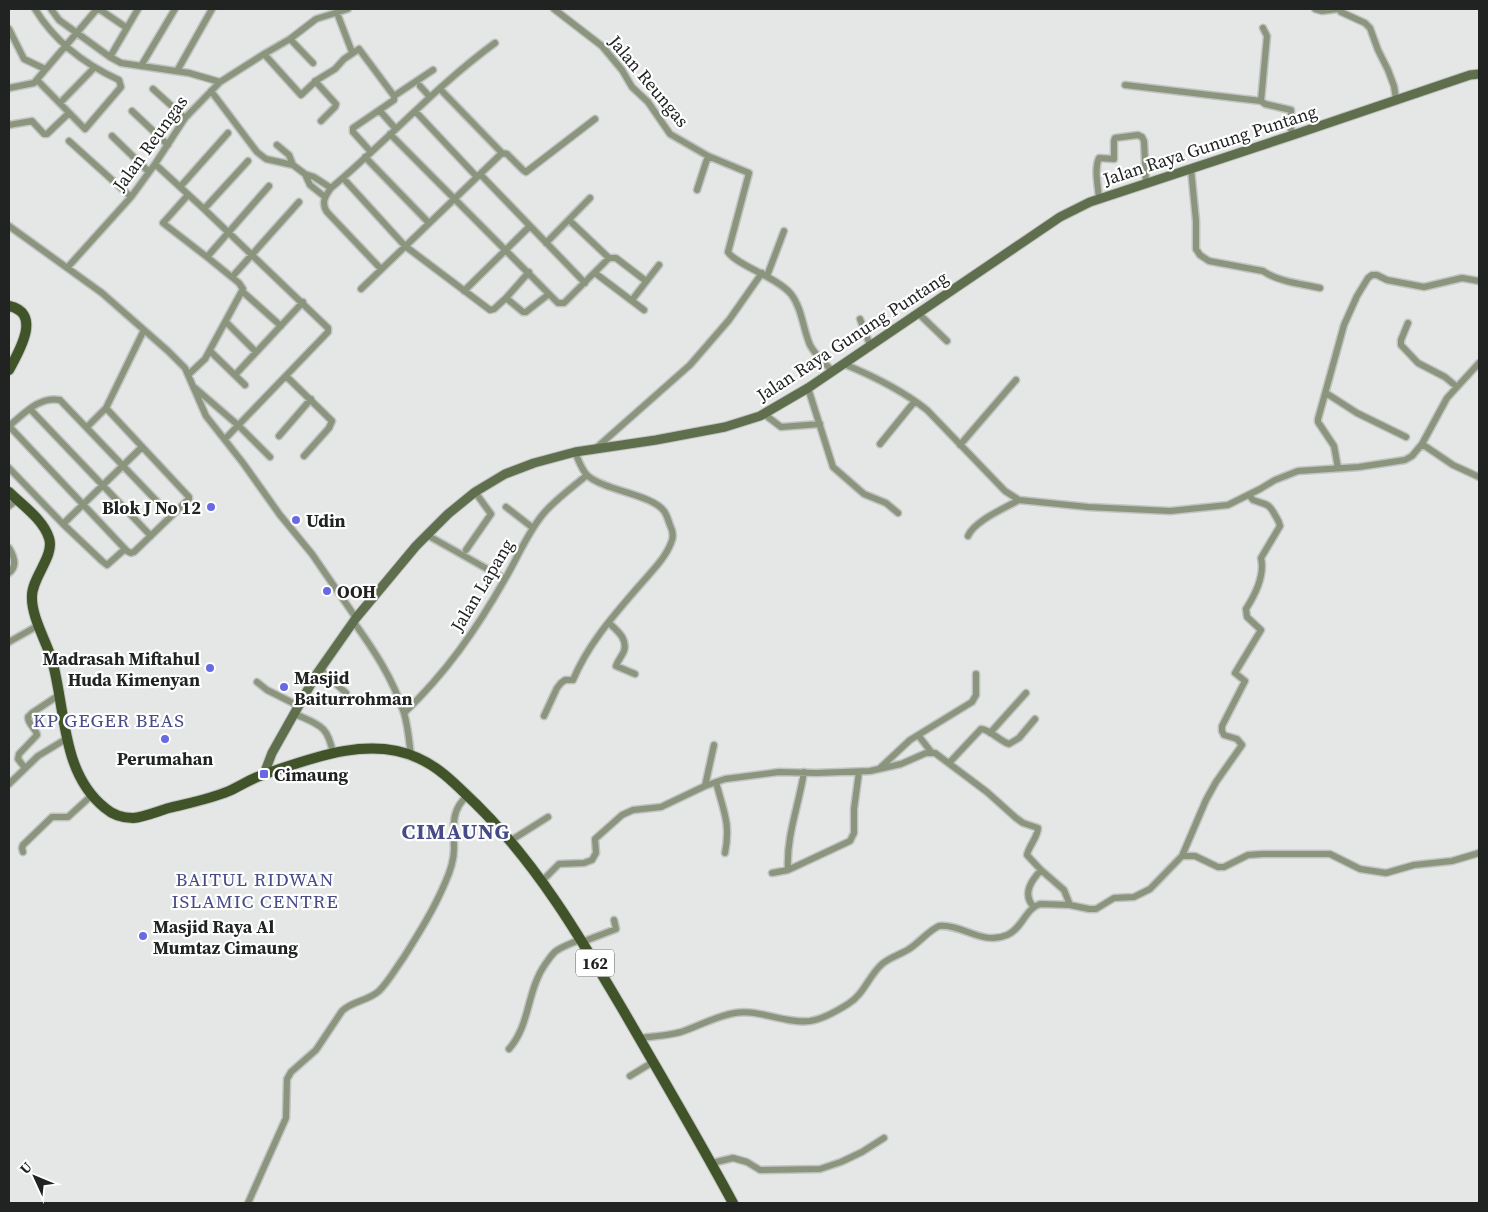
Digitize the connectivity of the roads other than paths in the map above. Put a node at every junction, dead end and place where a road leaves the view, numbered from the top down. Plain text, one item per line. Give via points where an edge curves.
1 (35, 9) edge
2 (52, 9) edge
3 (98, 9) edge
4 (138, 9) edge
5 (175, 9) edge
6 (212, 9) edge
7 (348, 9) edge
8 (554, 9) edge
9 (1315, 9) edge
10 (1338, 9) edge
11 (337, 13) junction
12 (127, 28) junction
13 (1264, 28) dead end
14 (9, 29) edge
15 (75, 34) junction
16 (290, 39) junction
17 (495, 43) dead end
18 (66, 45) junction
19 (352, 52) junction
20 (264, 54) junction
21 (110, 58) junction
22 (313, 63) dead end
23 (141, 66) junction
24 (94, 68) junction
25 (45, 69) junction
26 (433, 70) dead end
27 (177, 71) junction
28 (1479, 74) edge
29 (37, 80) junction
30 (315, 81) junction
31 (220, 82) junction
32 (1124, 85) dead end
33 (420, 86) dead end
34 (9, 88) edge
35 (440, 88) junction
36 (153, 89) dead end
37 (211, 91) junction
38 (394, 96) junction
39 (430, 97) junction
40 (1396, 99) junction
41 (1261, 101) junction
42 (60, 104) junction
43 (132, 111) dead end
44 (380, 111) junction
45 (415, 111) junction
46 (70, 113) junction
47 (185, 118) junction
48 (595, 119) dead end
49 (321, 122) dead end
50 (9, 125) edge
51 (393, 131) junction
52 (228, 133) dead end
53 (112, 136) dead end
54 (1293, 136) junction
55 (69, 141) dead end
56 (168, 144) junction
57 (277, 145) dead end
58 (371, 152) junction
59 (502, 153) junction
60 (708, 156) junction
61 (365, 157) junction
62 (248, 161) dead end
63 (155, 164) junction
64 (292, 165) junction
65 (1190, 169) junction
66 (149, 172) junction
67 (305, 174) junction
68 (479, 175) junction
69 (343, 178) junction
70 (1146, 183) junction
71 (269, 186) dead end
72 (180, 188) junction
73 (331, 188) junction
74 (697, 190) dead end
75 (188, 194) junction
76 (131, 197) junction
77 (325, 197) junction
78 (590, 198) dead end
79 (1099, 198) junction
80 (454, 199) junction
81 (299, 202) dead end
82 (204, 209) junction
83 (569, 220) junction
84 (429, 223) junction
85 (9, 226) edge
86 (530, 226) junction
87 (784, 231) dead end
88 (228, 232) junction
89 (546, 243) junction
90 (405, 246) junction
91 (506, 251) junction
92 (252, 254) junction
93 (208, 257) junction
94 (609, 258) junction
95 (659, 265) dead end
96 (67, 268) junction
97 (381, 269) junction
98 (529, 272) junction
99 (595, 273) junction
100 (764, 274) junction
101 (232, 277) junction
102 (646, 281) junction
103 (1479, 281) edge
104 (585, 282) junction
105 (1320, 288) dead end
106 (361, 289) dead end
107 (464, 291) junction
108 (243, 292) junction
109 (549, 294) junction
110 (506, 298) junction
111 (632, 300) junction
112 (303, 302) junction
113 (9, 306) edge
114 (644, 310) dead end
115 (918, 313) junction
116 (860, 319) dead end
117 (226, 322) junction
118 (1408, 323) dead end
119 (280, 326) junction
120 (144, 330) junction
121 (947, 341) dead end
122 (870, 346) junction
123 (210, 351) junction
124 (256, 352) junction
125 (1479, 363) edge
126 (844, 364) junction
127 (9, 370) edge
128 (832, 371) junction
129 (189, 374) junction
130 (235, 375) junction
131 (286, 376) junction
132 (1016, 380) dead end
133 (245, 385) dead end
134 (194, 388) junction
135 (808, 388) junction
136 (1457, 388) junction
137 (1326, 393) junction
138 (311, 399) junction
139 (915, 400) junction
140 (106, 408) junction
141 (30, 409) junction
142 (764, 414) junction
143 (820, 424) junction
144 (9, 426) edge
145 (239, 426) junction
146 (87, 427) junction
147 (279, 436) dead end
148 (1406, 437) dead end
149 (225, 439) junction
150 (880, 444) dead end
151 (1422, 444) junction
152 (960, 445) junction
153 (142, 447) junction
154 (595, 449) junction
155 (575, 452) junction
156 (304, 456) dead end
157 (270, 457) dead end
158 (123, 466) junction
159 (9, 468) edge
160 (1338, 468) junction
161 (587, 475) junction
162 (1479, 477) edge
163 (102, 486) junction
164 (9, 492) edge
165 (475, 492) junction
166 (1249, 495) junction
167 (1019, 500) junction
168 (13, 503) edge
169 (82, 505) junction
170 (506, 507) dead end
171 (898, 513) dead end
172 (171, 516) junction
173 (63, 524) junction
174 (532, 528) junction
175 (427, 535) junction
176 (151, 536) junction
177 (968, 536) dead end
178 (9, 548) edge
179 (125, 549) junction
180 (466, 550) dead end
181 (9, 573) edge
182 (505, 579) junction
183 (354, 620) junction
184 (609, 623) junction
185 (39, 625) junction
186 (9, 642) edge
187 (320, 669) junction
188 (636, 674) dead end
189 (976, 674) dead end
190 (257, 682) dead end
191 (346, 693) dead end
192 (1026, 693) dead end
193 (59, 695) junction
194 (297, 710) junction
195 (404, 713) junction
196 (544, 716) dead end
197 (1035, 719) dead end
198 (990, 733) junction
199 (918, 735) junction
200 (66, 738) junction
201 (714, 745) dead end
202 (932, 753) junction
203 (333, 754) junction
204 (411, 755) junction
205 (949, 763) junction
206 (25, 768) junction
207 (878, 769) junction
208 (804, 772) junction
209 (859, 772) junction
210 (264, 774) junction
211 (716, 782) junction
212 (9, 784) edge
213 (705, 786) junction
214 (92, 796) junction
215 (467, 796) junction
216 (548, 817) dead end
217 (509, 839) junction
218 (23, 852) dead end
219 (725, 853) dead end
220 (1479, 853) edge
221 (1182, 856) junction
222 (788, 870) junction
223 (1041, 870) junction
224 (772, 874) dead end
225 (542, 881) junction
226 (1070, 905) junction
227 (1033, 906) junction
228 (614, 920) dead end
229 (582, 940) junction
230 (640, 1038) junction
231 (509, 1049) dead end
232 (653, 1062) junction
233 (630, 1076) dead end
234 (884, 1138) dead end
235 (712, 1164) junction
236 (248, 1203) edge
237 (733, 1203) edge

1 - 18 street via 44,24
2 - 15 street
3 - 12 street
3 - 15 street
4 - 12 street
5 - 23 street
6 - 27 street
7 - 11 street, Jalan Reungas
8 - 60 street, Jalan Reungas via 602,46 670,134
9 - 10 street
10 - 40 street via 1370,28 1394,86
11 - 16 street, Jalan Reungas via 316,19
11 - 19 street
12 - 21 street
13 - 41 street via 1267,36
14 - 25 street via 24,59
15 - 18 street
15 - 21 street
16 - 20 street, Jalan Reungas
16 - 22 street
17 - 35 street
18 - 24 street
18 - 25 street
19 - 30 street via 335,69
19 - 38 street via 362,51
20 - 30 street via 301,95
20 - 31 street, Jalan Reungas
21 - 23 street
23 - 27 street
24 - 42 street
24 - 46 street via 119,80 120,88 85,129
25 - 29 street
26 - 38 street
27 - 31 street
28 - 40 street, Jalan Raya Gunung Puntang
29 - 34 street via 31,85
29 - 42 street
30 - 49 street via 336,104
31 - 37 street, Jalan Reungas
32 - 41 street
33 - 39 street
35 - 39 street
35 - 59 street
36 - 47 street
37 - 47 street, Jalan Reungas
37 - 64 street via 256,152 266,159
38 - 44 street via 395,100
39 - 45 street
40 - 54 street, Jalan Raya Gunung Puntang
41 - 54 street via 1291,110
42 - 46 street
43 - 56 street
44 - 51 street
44 - 58 street via 352,130
45 - 51 street
45 - 68 street
46 - 50 street via 47,134 32,121
47 - 56 street, Jalan Reungas
48 - 59 street via 529,171 522,170
51 - 58 street
51 - 80 street
52 - 72 street
53 - 66 street
54 - 65 street, Jalan Raya Gunung Puntang
55 - 76 street
56 - 63 street, Jalan Reungas
57 - 64 street via 289,155
58 - 61 street
59 - 68 street
60 - 74 street
60 - 100 street, Jalan Reungas via 749,173 728,252 734,259
61 - 69 street
61 - 84 street
62 - 82 street
63 - 66 street, Jalan Reungas
63 - 72 street
64 - 67 street
65 - 70 street, Jalan Raya Gunung Puntang
65 - 105 street via 1196,249 1200,255 1208,261 1263,271
66 - 76 street, Jalan Reungas
67 - 73 street via 314,176
67 - 77 street via 310,185
68 - 80 street
68 - 86 street
69 - 73 street
69 - 90 street
70 - 79 street, Jalan Raya Gunung Puntang
70 - 79 street via 1142,137 1115,138 1114,158 1098,160
71 - 88 street
72 - 75 street
73 - 77 street
75 - 82 street
75 - 93 street via 163,223
76 - 96 street, Jalan Reungas
77 - 97 street via 327,212
78 - 83 street
79 - 115 street, Jalan Raya Gunung Puntang via 1060,218
80 - 84 street
80 - 91 street
81 - 92 street
82 - 88 street
83 - 89 street
83 - 94 street
84 - 90 street
85 - 96 street
86 - 89 street
86 - 91 street
87 - 100 street
88 - 92 street
88 - 93 street
89 - 104 street
90 - 97 street
90 - 107 street
91 - 98 street
91 - 107 street
92 - 101 street
92 - 112 street
93 - 101 street
94 - 99 street
94 - 102 street via 616,258
95 - 102 street
96 - 120 street
97 - 106 street
98 - 109 street
98 - 110 street
99 - 104 street
99 - 111 street
100 - 128 street, Jalan Reungas via 791,295 813,350
100 - 154 street via 690,365
101 - 108 street
102 - 111 street
103 - 137 street via 1462,278 1424,287 1372,275 1357,296 1344,325
104 - 109 street via 564,303 558,303
107 - 110 street via 490,310
108 - 117 street
108 - 119 street
109 - 110 street via 526,312
111 - 114 street
112 - 119 street
112 - 131 street via 327,325 328,332
113 - 127 main road via 23,315 26,330 21,349
115 - 121 street
115 - 122 street, Jalan Raya Gunung Puntang
116 - 122 street
117 - 123 street
117 - 124 street
118 - 136 street via 1401,345 1418,363 1445,377
119 - 124 street
120 - 129 street
120 - 140 street
122 - 126 street, Jalan Raya Gunung Puntang
123 - 129 street
123 - 130 street
124 - 130 street
125 - 136 street
126 - 128 street, Jalan Raya Gunung Puntang
126 - 139 street
128 - 135 street, Jalan Raya Gunung Puntang
129 - 134 street
130 - 133 street
131 - 138 street
131 - 145 street
132 - 152 street
134 - 145 street
134 - 149 street via 202,410
135 - 142 street, Jalan Raya Gunung Puntang
135 - 143 street
136 - 151 street via 1447,398
137 - 148 street via 1357,413
137 - 160 street via 1318,422 1334,446
138 - 147 street
138 - 156 street via 332,423
139 - 150 street
139 - 152 street
140 - 146 street
140 - 153 street
141 - 144 street
141 - 146 street via 45,400 60,400
141 - 163 street
142 - 143 street via 781,427
142 - 154 street, Jalan Raya Gunung Puntang via 724,427
143 - 171 street via 829,458 837,472 864,494
144 - 169 street
145 - 149 street
145 - 157 street
146 - 158 street
149 - 183 street via 312,554
151 - 160 street via 1405,460
151 - 162 street via 1453,465
152 - 167 street via 1005,491
153 - 158 street
153 - 172 street via 188,496 189,500
154 - 155 street, Jalan Raya Gunung Puntang
155 - 161 street
155 - 165 street, Jalan Raya Gunung Puntang via 534,462
158 - 163 street
158 - 172 street
159 - 173 street
160 - 166 street via 1298,471
161 - 174 street, Jalan Lapang via 545,512
161 - 184 street via 608,487 652,502 664,511 673,530 666,551
163 - 169 street
163 - 176 street
164 - 168 main road, 162
165 - 175 street, Jalan Raya Gunung Puntang
165 - 180 street via 491,514
166 - 167 street via 1228,504 1170,511
166 - 221 street via 1273,508 1280,526 1261,558 1263,566 1256,593 1246,609 1247,618 1261,630 1235,673 1244,681 1222,726 1224,735 1237,739 1242,745 1206,800
167 - 177 street via 977,524
168 - 185 main road, 162 via 35,517 51,541 32,595
169 - 173 street
169 - 179 street
170 - 174 street
172 - 176 street
173 - 179 street via 107,565
174 - 182 street, Jalan Lapang
175 - 182 street
175 - 183 street, Jalan Raya Gunung Puntang
176 - 179 street via 131,553
178 - 181 street via 15,563
182 - 195 street, Jalan Lapang via 454,659
183 - 187 street, Jalan Raya Gunung Puntang
183 - 195 street via 381,662
184 - 188 street via 624,643 616,666
184 - 196 street via 588,651 573,680 565,680 557,688
185 - 186 street
185 - 193 main road, 162 via 51,656
187 - 191 street
187 - 194 street, Jalan Raya Gunung Puntang
189 - 199 street via 976,695 972,702
190 - 194 street
192 - 198 street
193 - 200 main road, 162
193 - 206 street via 28,717 36,735 19,754 18,759
194 - 203 street via 322,727 330,737
194 - 210 street, Jalan Raya Gunung Puntang via 272,752
195 - 204 street
197 - 198 street via 1011,744
198 - 205 street via 986,729 978,730
199 - 202 street
199 - 207 street
200 - 206 street
200 - 214 main road, 162 via 78,773
201 - 213 street
202 - 205 street
202 - 207 street
203 - 204 main road, 162 via 368,749
203 - 210 main road, 162
204 - 215 main road, 162 via 435,768
205 - 223 street via 1023,823 1037,827 1038,832 1026,855
206 - 212 street
207 - 209 street
208 - 209 street
208 - 211 street via 751,775
208 - 222 street via 787,854
209 - 222 street via 852,838 843,846
210 - 214 main road, 162 via 211,798 133,818 116,815
211 - 213 street
211 - 219 street via 726,815
213 - 225 street via 661,806 622,815 595,839 596,854 592,860 559,864
214 - 218 street via 68,817 52,817 23,844
215 - 217 main road, 162
215 - 236 street via 454,817 453,860 445,884 398,965 379,992 346,1007 316,1050 288,1075 286,1118
216 - 217 street
217 - 225 main road, 162
220 - 221 street via 1386,873 1360,869 1330,854 1248,855 1224,867 1195,856
221 - 226 street via 1143,894 1114,898 1096,909
222 - 224 street
223 - 226 street via 1064,890
223 - 227 street via 1028,888
225 - 229 main road, 162
226 - 227 street
227 - 230 street via 1012,932 991,940 943,925 936,927 879,966 850,1003 824,1017 810,1021 738,1012 665,1037
228 - 229 street via 616,929
229 - 230 main road, 162
229 - 231 street via 557,951 538,975 528,1013
230 - 232 main road, 162
232 - 233 street
232 - 235 main road, 162
234 - 235 street via 862,1152 820,1169 760,1170 734,1158
235 - 237 main road, 162

